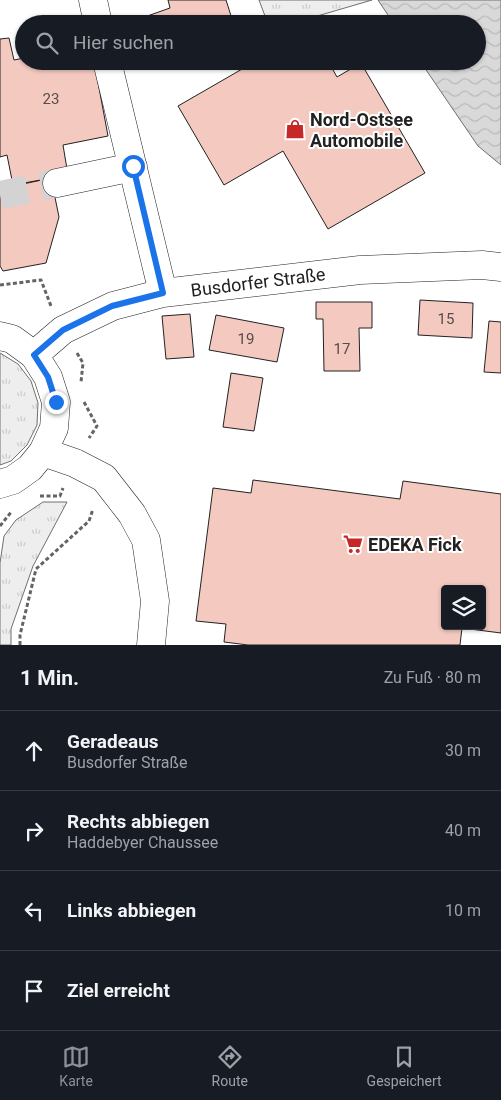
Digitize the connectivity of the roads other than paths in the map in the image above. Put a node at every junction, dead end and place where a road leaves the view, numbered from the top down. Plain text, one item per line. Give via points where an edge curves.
1 (93, 0) edge
2 (96, 15) edge
3 (109, 70) edge
4 (133, 166) junction
5 (57, 183) tunnel mouth
6 (501, 267) edge
7 (163, 293) junction
8 (0, 336) edge
9 (34, 355) junction
10 (44, 452) junction
11 (0, 484) edge
12 (151, 645) edge

1 - 2 street
3 - 4 street
4 - 5 street
4 - 7 street
6 - 7 street, Busdorfer Straße via 360,270
7 - 9 street, Busdorfer Straße via 112,306 63,330
8 - 9 street via 12,339
9 - 10 street via 48,377 56,402 54,428
10 - 11 street via 14,480
10 - 12 street via 104,478 132,514 146,540 155,601

